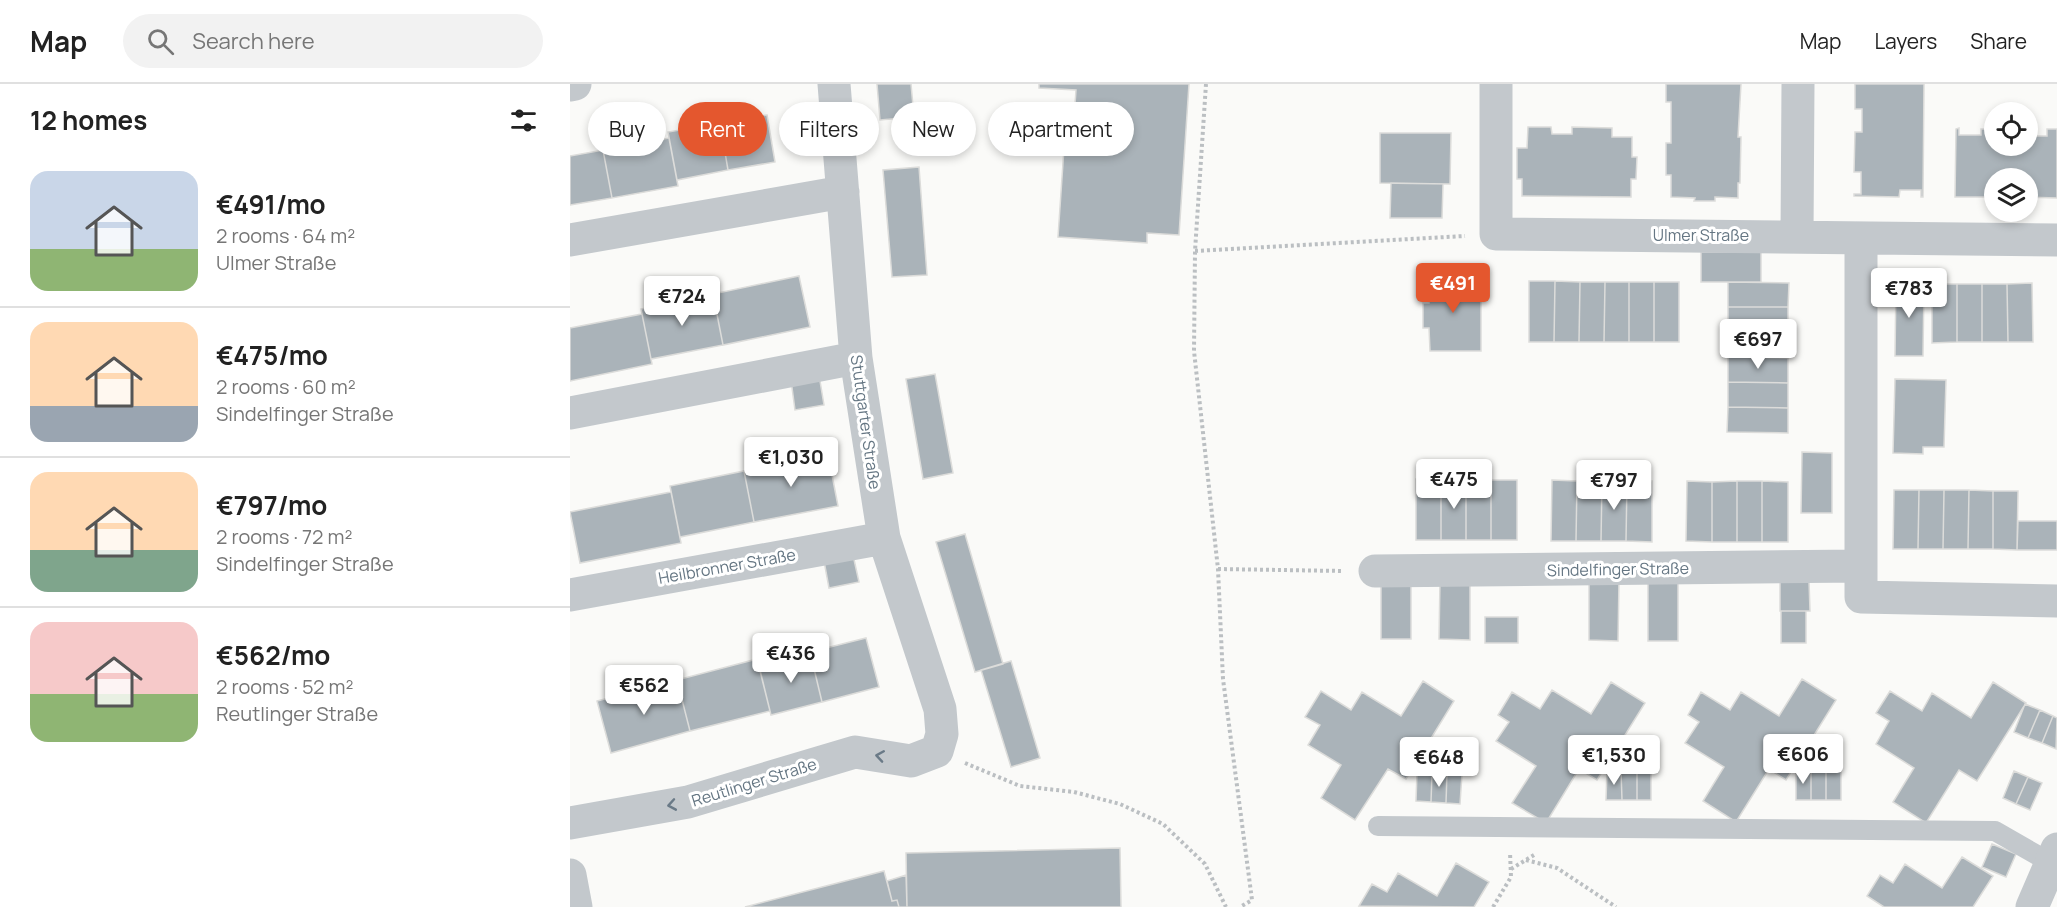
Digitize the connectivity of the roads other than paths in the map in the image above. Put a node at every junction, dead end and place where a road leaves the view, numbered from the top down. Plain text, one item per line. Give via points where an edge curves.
1 (575, 84) edge
2 (834, 84) edge
3 (1496, 84) edge
4 (1798, 84) edge
5 (570, 85) edge
6 (843, 192) junction
7 (1797, 236) junction
8 (1861, 238) junction
9 (570, 240) edge
10 (2057, 240) edge
11 (856, 358) junction
12 (570, 413) edge
13 (884, 537) junction
14 (1861, 566) junction
15 (1375, 571) road end
16 (570, 595) edge
17 (2057, 601) edge
18 (936, 751) joint
19 (570, 824) edge
20 (1378, 826) dead end
21 (2054, 856) edge
22 (570, 874) edge
23 (576, 907) edge
24 (2032, 907) edge

1 - 5 street
2 - 6 street, Stuttgarter Straße
3 - 7 street, Ulmer Straße via 1496,234
4 - 7 street
6 - 9 street
6 - 11 street, Stuttgarter Straße
7 - 8 street, Ulmer Straße
8 - 10 street, Ulmer Straße
8 - 14 street
11 - 12 street
11 - 13 street, Stuttgarter Straße
13 - 16 street, Heilbronner Straße
13 - 18 street, Stuttgarter Straße via 940,708 942,734
14 - 15 street, Sindelfinger Straße
14 - 17 street via 1861,597
18 -> 19 street, Reutlinger Straße via 911,761 855,752 688,802
20 - 21 lane via 1995,831
21 - 24 street
22 - 23 street

